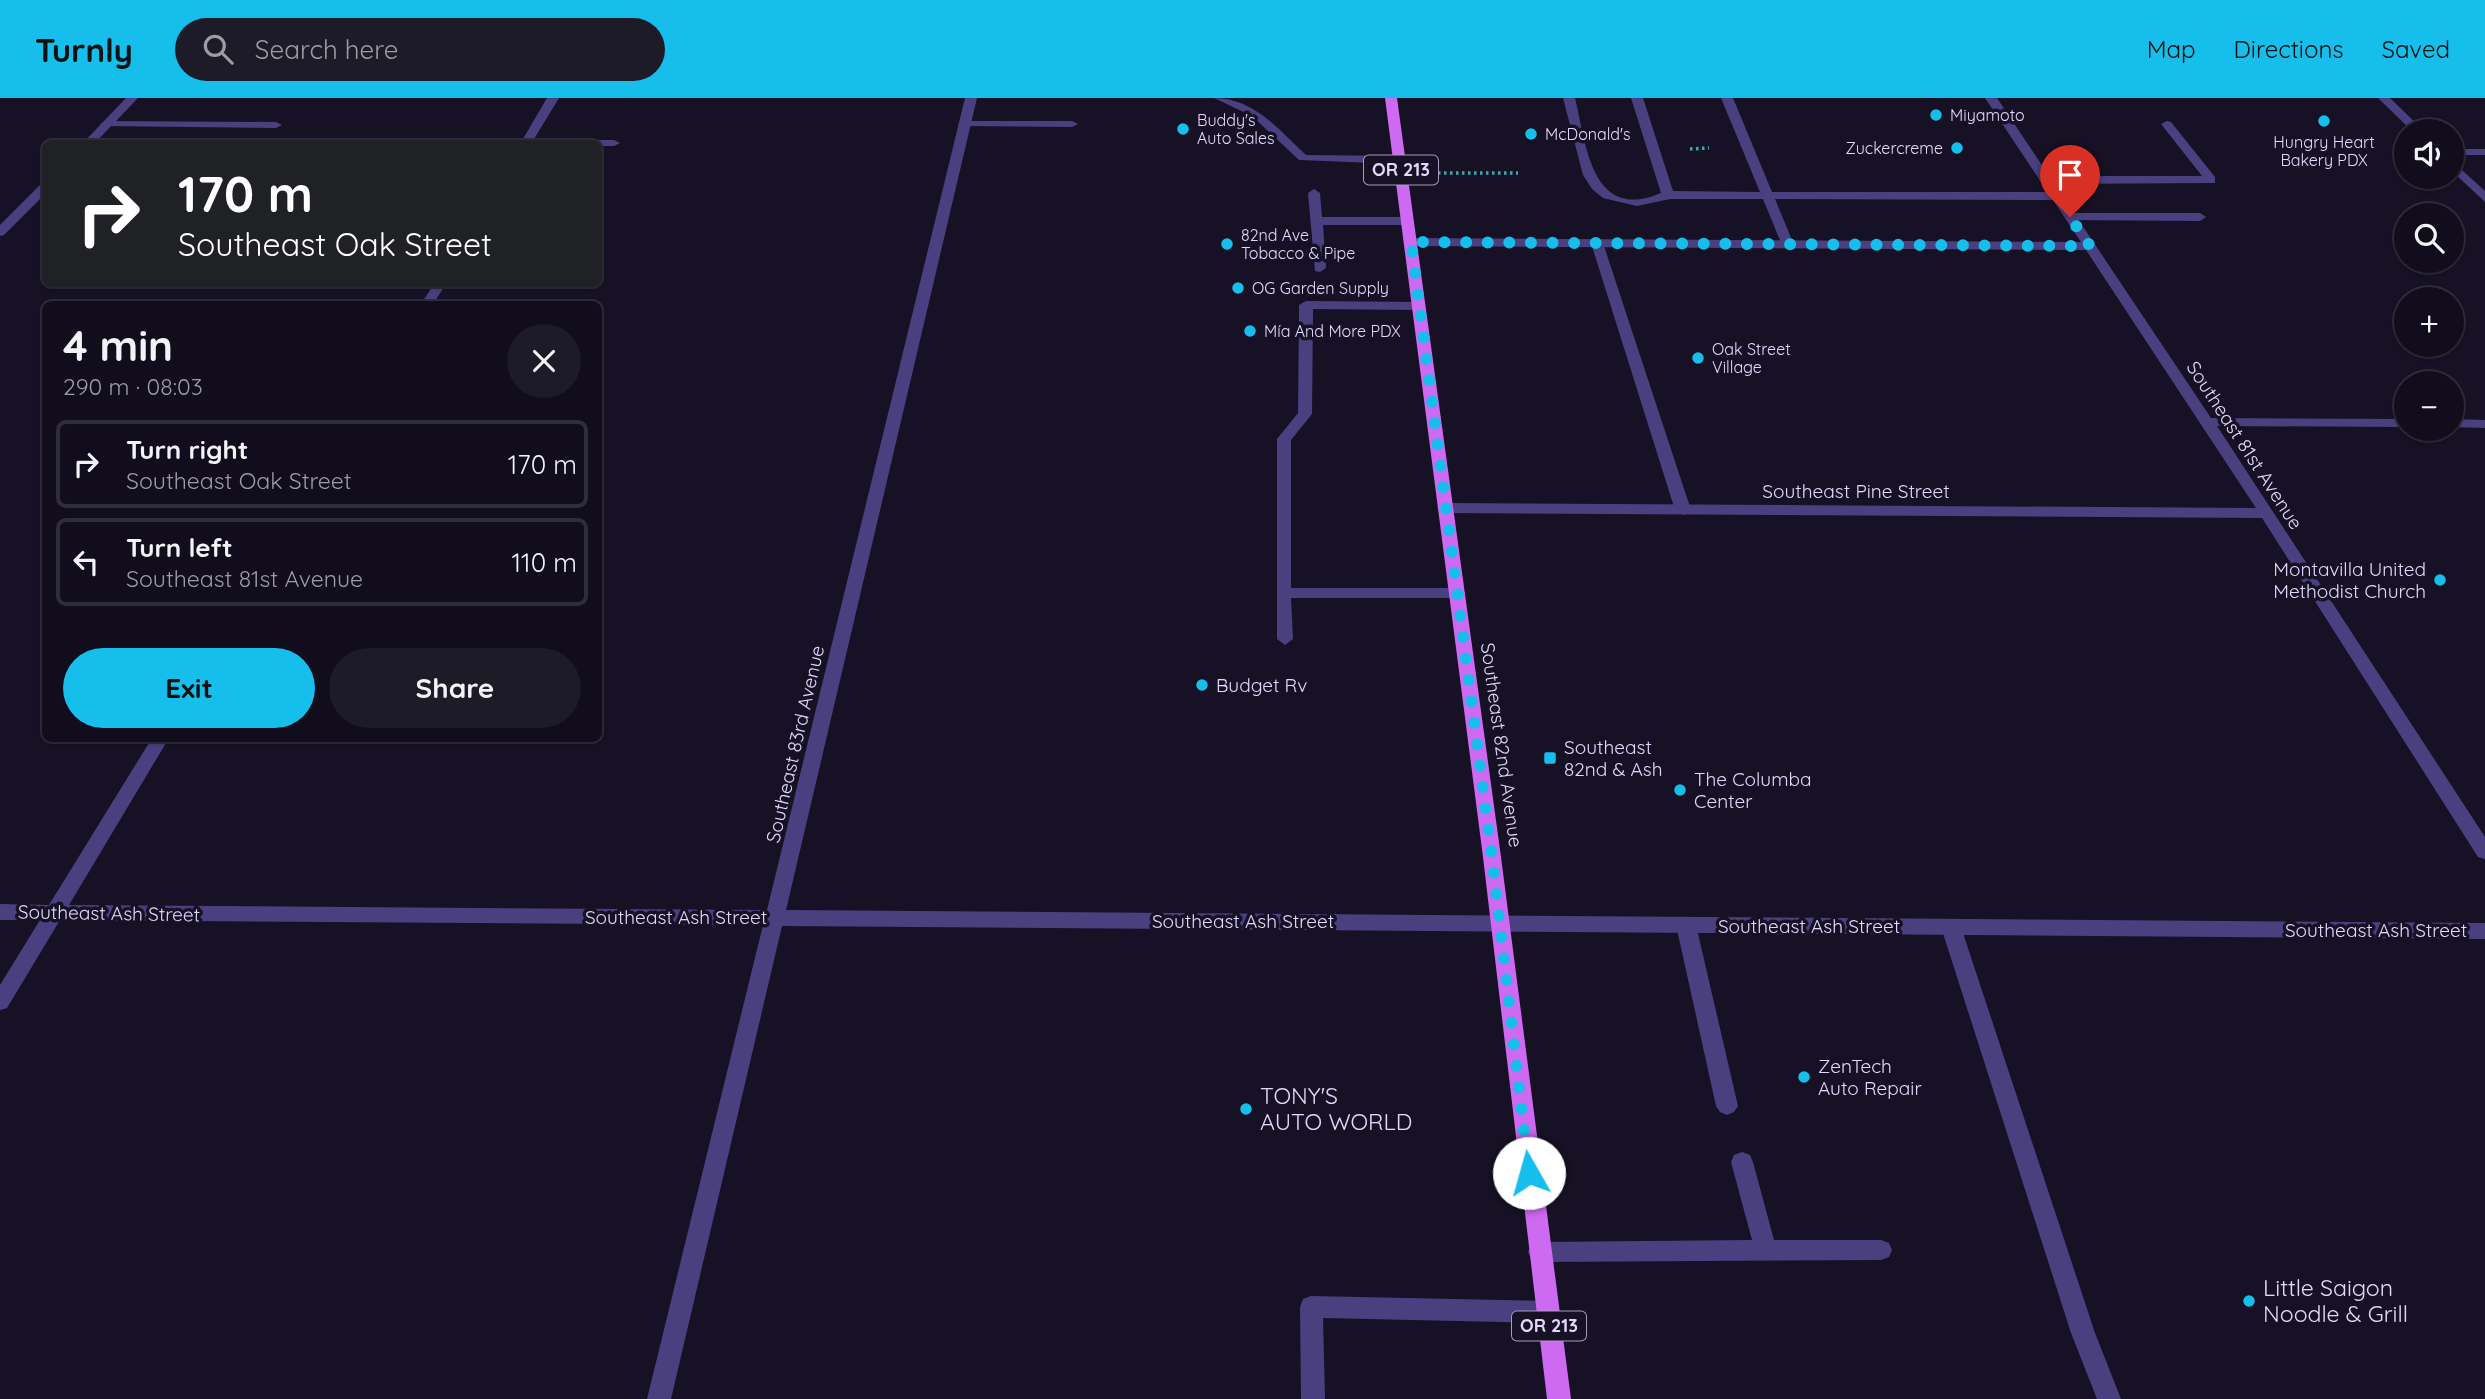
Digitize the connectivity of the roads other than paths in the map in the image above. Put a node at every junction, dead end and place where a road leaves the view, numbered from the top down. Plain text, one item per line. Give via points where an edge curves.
1 (132, 98) edge
2 (553, 98) edge
3 (971, 98) edge
4 (1220, 98) edge
5 (1391, 98) edge
6 (1569, 98) edge
7 (1637, 98) edge
8 (1727, 98) edge
9 (1992, 98) edge
10 (2384, 98) edge
11 (2406, 119) edge
12 (106, 124) junction
13 (964, 124) junction
14 (1072, 124) dead end
15 (2167, 124) dead end
16 (276, 125) dead end
17 (91, 140) edge
18 (527, 140) edge
19 (602, 143) edge
20 (614, 143) dead end
21 (2464, 152) edge
22 (2485, 152) edge
23 (1400, 160) junction
24 (2464, 177) edge
25 (2045, 180) junction
26 (42, 190) edge
27 (1314, 193) dead end
28 (1668, 195) junction
29 (1769, 196) junction
30 (2056, 196) junction
31 (2485, 198) edge
32 (2070, 217) junction
33 (2200, 218) dead end
34 (1316, 221) junction
35 (1408, 221) junction
36 (0, 232) edge
37 (1411, 242) junction
38 (1597, 243) junction
39 (1788, 245) junction
40 (2090, 246) junction
41 (1320, 268) dead end
42 (1419, 306) junction
43 (2207, 422) junction
44 (2394, 423) edge
45 (2464, 423) edge
46 (2485, 424) edge
47 (1445, 508) junction
48 (1683, 510) junction
49 (2267, 513) junction
50 (1283, 593) junction
51 (1457, 593) junction
52 (1285, 639) dead end
53 (159, 742) edge
54 (2485, 852) edge
55 (0, 912) edge
56 (55, 912) junction
57 (775, 918) junction
58 (1499, 923) junction
59 (1686, 925) junction
60 (1951, 927) junction
61 (2485, 931) edge
62 (0, 1002) edge
63 (1727, 1106) dead end
64 (1742, 1162) dead end
65 (1881, 1250) dead end
66 (1766, 1251) junction
67 (1539, 1252) junction
68 (1548, 1312) junction
69 (659, 1399) edge
70 (1313, 1399) edge
71 (1559, 1399) edge
72 (2109, 1399) edge

1 - 12 street
2 - 18 street
3 - 13 street, Southeast 83rd Avenue
4 - 23 street via 1256,114 1303,158
5 - 23 main road, Southeast 82nd Avenue / OR 213
6 - 28 street via 1589,173 1598,189 1636,203 1653,203
7 - 28 street
8 - 29 street
9 - 25 street, Southeast 81st Avenue
10 - 11 street
12 - 16 street
12 - 17 street
13 - 14 street
13 - 57 street, Southeast 83rd Avenue
15 - 25 street via 2211,180
19 - 20 street
21 - 22 street
23 - 35 main road, Southeast 82nd Avenue / OR 213
24 - 31 street
25 - 30 street, Southeast 81st Avenue
26 - 36 street
27 - 34 street
28 - 29 street
29 - 30 street
29 - 39 street
30 - 32 street, Southeast 81st Avenue
32 - 33 street
32 - 40 street, Southeast 81st Avenue
34 - 35 street
34 - 41 street
35 - 37 main road, Southeast 82nd Avenue / OR 213
37 - 38 street
37 - 42 main road, Southeast 82nd Avenue / OR 213
38 - 39 street
38 - 48 street
39 - 40 street
40 - 43 street, Southeast 81st Avenue
42 - 47 main road, Southeast 82nd Avenue / OR 213
42 - 50 street via 1307,305 1305,414 1284,439
43 - 44 street
43 - 49 street, Southeast 81st Avenue
45 - 46 street
47 - 48 street, Southeast Pine Street
47 - 51 main road, Southeast 82nd Avenue / OR 213
48 - 49 street, Southeast Pine Street
49 - 54 street, Southeast 81st Avenue
50 - 51 street
50 - 52 street
51 - 58 main road, Southeast 82nd Avenue / OR 213
53 - 56 street
55 - 56 street, Southeast Ash Street
56 - 57 street, Southeast Ash Street
56 - 62 street
57 - 58 street, Southeast Ash Street
57 - 69 street, Southeast 83rd Avenue
58 - 59 street, Southeast Ash Street
58 - 67 main road, Southeast 82nd Avenue / OR 213
59 - 60 street, Southeast Ash Street
59 - 63 street
60 - 61 street, Southeast Ash Street
60 - 72 street via 2083,1333
64 - 66 street
65 - 66 street
66 - 67 street
67 - 68 main road, Southeast 82nd Avenue / OR 213
68 - 70 street via 1311,1307
68 - 71 main road, Southeast 82nd Avenue / OR 213

